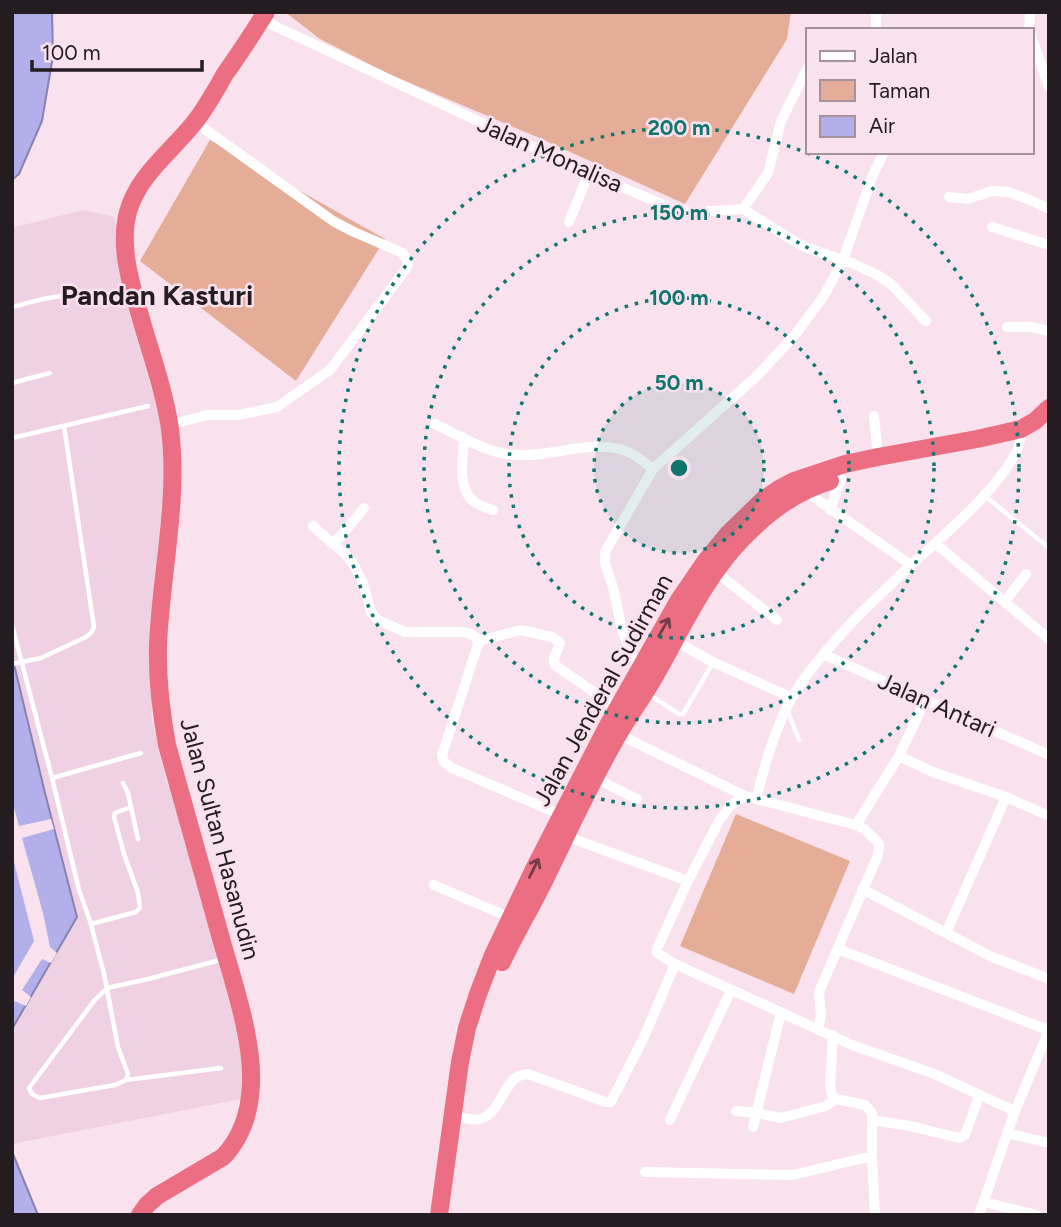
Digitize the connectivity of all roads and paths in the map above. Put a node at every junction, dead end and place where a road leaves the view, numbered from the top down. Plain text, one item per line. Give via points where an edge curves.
1 (264, 16) edge
2 (1035, 56) edge
3 (806, 71) edge
4 (1049, 87) edge
5 (195, 122) junction
6 (883, 154) edge
7 (589, 173) junction
8 (949, 197) dead end
9 (743, 209) junction
10 (1049, 209) edge
11 (569, 222) dead end
12 (992, 227) dead end
13 (1049, 244) edge
14 (843, 260) junction
15 (97, 304) dead end
16 (12, 307) edge
17 (926, 321) dead end
18 (1007, 327) dead end
19 (1049, 331) edge
20 (50, 373) dead end
21 (12, 383) edge
22 (148, 406) dead end
23 (1049, 408) edge
24 (874, 416) dead end
25 (1049, 421) edge
26 (435, 424) dead end
27 (169, 425) junction
28 (64, 426) junction
29 (1021, 434) junction
30 (12, 438) edge
31 (464, 438) junction
32 (878, 457) junction
33 (653, 468) junction
34 (841, 478) junction
35 (805, 491) junction
36 (985, 496) junction
37 (364, 508) dead end
38 (493, 510) dead end
39 (830, 510) junction
40 (313, 526) dead end
41 (334, 544) junction
42 (936, 544) junction
43 (1049, 548) edge
44 (911, 565) junction
45 (716, 572) junction
46 (1026, 574) dead end
47 (1005, 601) junction
48 (777, 620) dead end
49 (12, 625) edge
50 (1049, 639) edge
51 (478, 641) junction
52 (675, 641) junction
53 (825, 655) junction
54 (23, 661) junction
55 (713, 662) junction
56 (12, 664) edge
57 (641, 685) junction
58 (925, 701) junction
59 (790, 703) junction
60 (618, 709) junction
61 (618, 734) junction
62 (800, 740) dead end
63 (141, 753) dead end
64 (1049, 755) edge
65 (899, 756) junction
66 (52, 778) junction
67 (595, 778) junction
68 (123, 783) dead end
69 (744, 796) junction
70 (1006, 797) junction
71 (636, 799) dead end
72 (756, 799) junction
73 (131, 807) junction
74 (1049, 816) edge
75 (856, 825) junction
76 (560, 827) junction
77 (138, 839) dead end
78 (688, 881) junction
79 (434, 885) dead end
80 (862, 889) junction
81 (510, 918) junction
82 (91, 924) junction
83 (946, 933) junction
84 (838, 949) junction
85 (227, 958) junction
86 (675, 964) junction
87 (1049, 979) edge
88 (107, 988) junction
89 (731, 989) junction
90 (781, 1012) junction
91 (818, 1028) junction
92 (1049, 1030) edge
93 (832, 1035) junction
94 (221, 1068) dead end
95 (126, 1080) junction
96 (979, 1096) junction
97 (836, 1099) junction
98 (736, 1111) dead end
99 (1014, 1111) junction
100 (757, 1113) junction
101 (458, 1117) junction
102 (670, 1120) dead end
103 (872, 1120) junction
104 (753, 1127) dead end
105 (1007, 1133) junction
106 (1049, 1143) edge
107 (872, 1156) junction
108 (645, 1172) dead end
109 (984, 1202) junction
110 (140, 1215) edge
111 (439, 1215) edge
112 (449, 1215) edge
113 (875, 1215) edge
114 (979, 1215) edge
115 (1037, 1215) edge

1 - 5 highway, Jalan Sultan Hasanudin
1 - 7 street, Jalan Monalisa
2 - 4 street
3 - 9 street via 781,121 768,173
5 - 27 highway, Jalan Sultan Hasanudin via 132,197 124,233 132,287
5 - 27 street via 333,221 403,253 408,263 330,370 277,407 239,415 207,415
6 - 14 street
7 - 9 street, Jalan Monalisa via 682,211
7 - 11 street
8 - 10 street via 968,200 992,191 1009,192
9 - 14 street via 796,243
12 - 13 street
14 - 17 street via 879,276
14 - 33 street via 824,296 775,357
15 - 16 lane via 88,298 54,296
18 - 19 street
20 - 21 lane
22 - 28 lane
23 - 29 highway, Jalan Jenderal Sudirman
24 - 32 street
25 - 29 highway, Jalan Jenderal Sudirman
26 - 31 street
27 - 85 highway, Jalan Sultan Hasanudin via 173,491 158,643 160,709
28 - 30 lane
28 - 54 lane via 94,627 86,637 41,658
29 - 32 highway, Jalan Jenderal Sudirman
29 - 34 highway, Jalan Jenderal Sudirman via 996,446
29 - 36 street via 1006,470
31 - 33 street via 518,456 571,449 622,450
31 - 38 street via 467,494
57 -> 32 highway, Jalan Jenderal Sudirman via 679,600 728,534 763,500 806,477
33 - 57 street via 604,557
34 - 35 highway, Jalan Jenderal Sudirman
34 - 39 street
35 - 39 street
35 - 45 highway, Jalan Jenderal Sudirman via 772,510
36 - 42 street
36 - 43 lane
37 - 41 street
39 - 44 street
40 - 41 street
41 - 51 street via 354,565 378,620 405,632 462,632
42 - 44 street
42 - 47 street
44 - 53 street
45 - 48 street
45 - 52 highway, Jalan Jenderal Sudirman
46 - 47 street
47 - 50 street
49 - 54 lane
51 - 60 street via 521,630 552,637 560,643 555,665
51 - 76 street via 442,760
52 - 55 street
52 - 57 highway, Jalan Jenderal Sudirman
53 - 58 street, Jalan Antari
53 - 59 street
54 - 56 lane
54 - 66 lane
55 - 57 lane via 683,713
55 - 59 street
57 - 60 highway, Jalan Jenderal Sudirman
57 - 61 highway, Jalan Jenderal Sudirman
58 - 64 street, Jalan Antari
58 - 65 street
59 - 62 lane
59 - 72 street
60 - 76 highway, Jalan Jenderal Sudirman
61 - 67 highway, Jalan Jenderal Sudirman
61 - 69 street
63 - 66 lane
65 - 70 street
65 - 75 street
66 - 82 lane
67 - 71 street
67 - 76 highway, Jalan Jenderal Sudirman
68 - 73 lane
69 - 72 street
69 - 78 street via 720,819
70 - 74 street
70 - 83 street
72 - 75 street
73 - 77 lane
73 - 82 lane via 114,817 140,908
75 - 80 street via 879,845
76 - 78 street
81 -> 76 highway, Jalan Jenderal Sudirman
76 - 101 highway, Jalan Jenderal Sudirman via 524,921 487,998
78 - 86 street via 656,951
79 - 81 street
80 - 83 street
80 - 84 street
81 - 101 highway, Jalan Jenderal Sudirman via 467,1028 460,1062
82 - 88 lane
83 - 87 street
84 - 91 street via 819,992
84 - 92 street
85 - 88 lane
85 - 110 highway, Jalan Sultan Hasanudin via 250,1059 250,1099 242,1131 223,1157 157,1196
86 - 89 street
86 - 101 street via 611,1102 528,1074 513,1078 501,1100 480,1120
88 - 95 lane
88 - 95 lane via 29,1088 40,1098
89 - 90 street
89 - 102 street
90 - 91 street
90 - 100 street
91 - 93 street
92 - 99 street
93 - 96 street
93 - 97 street via 830,1085
94 - 95 lane
96 - 99 street
96 - 103 street via 965,1135 959,1138
97 - 100 street via 826,1107 791,1117
97 - 103 street via 865,1105 873,1113
98 - 100 street
99 - 105 street
100 - 104 street
101 - 111 highway, Jalan Jenderal Sudirman
101 - 112 highway, Jalan Jenderal Sudirman
103 - 107 street
105 - 106 street
105 - 109 street
107 - 108 street via 793,1175
107 - 113 street
109 - 114 street
109 - 115 street

